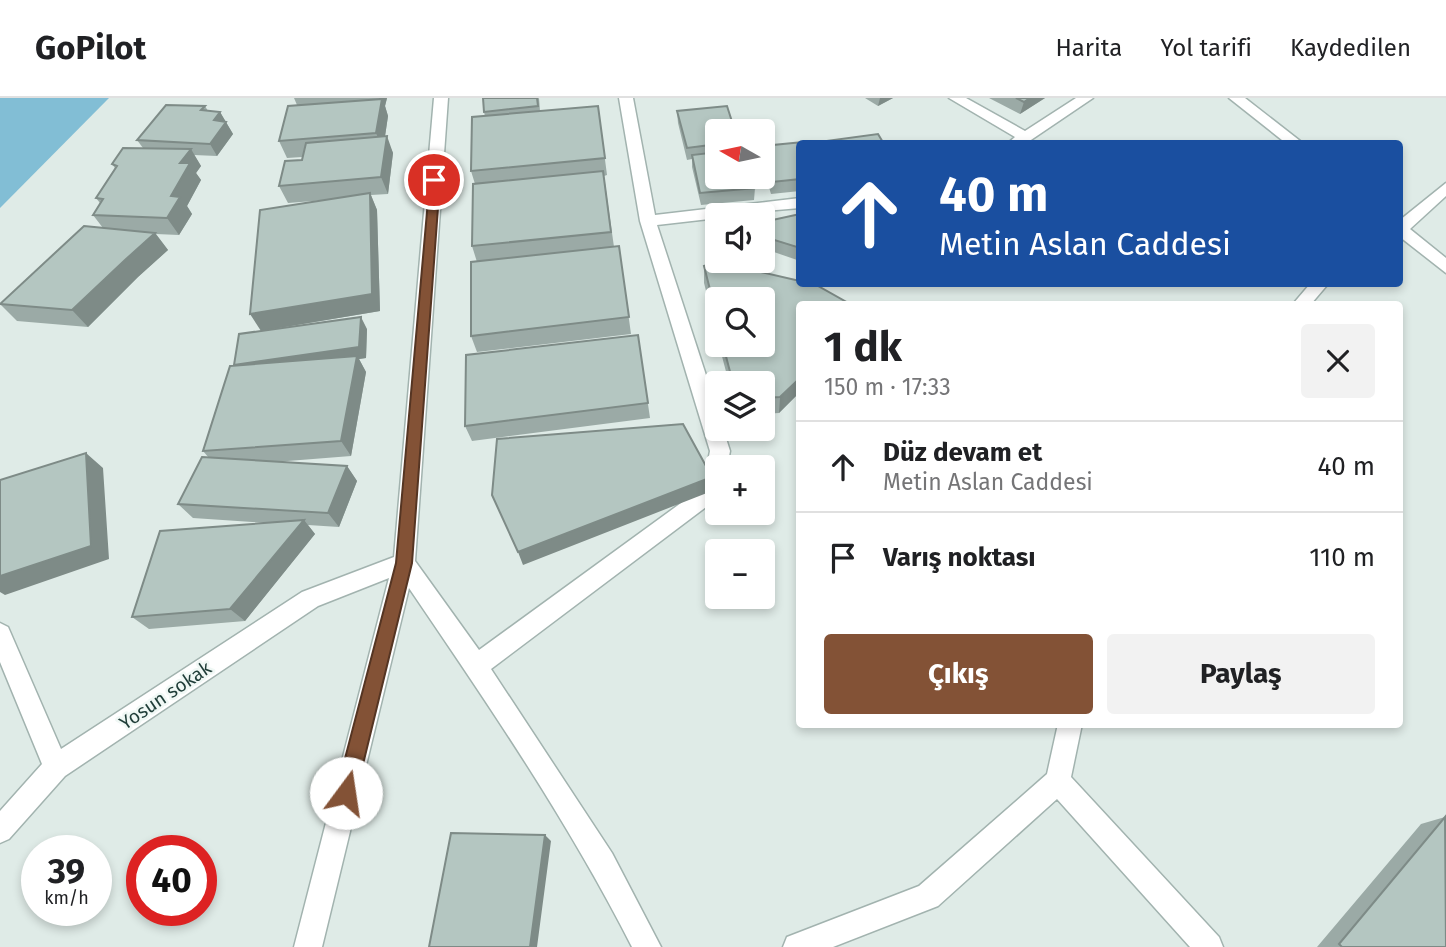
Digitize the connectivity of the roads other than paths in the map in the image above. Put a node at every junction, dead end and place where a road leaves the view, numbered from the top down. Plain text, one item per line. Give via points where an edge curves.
1 (441, 98) edge
2 (626, 98) edge
3 (956, 98) edge
4 (1086, 98) edge
5 (1236, 98) edge
6 (1019, 140) edge
7 (1292, 140) edge
8 (1446, 188) edge
9 (796, 202) edge
10 (648, 221) junction
11 (1403, 226) edge
12 (1403, 231) edge
13 (1446, 267) edge
14 (1316, 287) edge
15 (1304, 301) edge
16 (404, 563) junction
17 (0, 634) edge
18 (476, 666) junction
19 (1069, 728) edge
20 (56, 767) junction
21 (1058, 781) junction
22 (0, 830) edge
23 (308, 947) edge
24 (647, 947) edge
25 (797, 947) edge
26 (1209, 947) edge

1 - 16 street
2 - 10 street
3 - 6 street
4 - 6 street
5 - 7 street
8 - 11 street
9 - 10 street
10 - 18 street via 720,451 712,491
12 - 13 street
14 - 15 street
16 - 18 street
16 - 20 street, Yosun sokak via 310,599
16 - 23 street
17 - 20 street
18 - 24 street via 603,862
19 - 21 street
20 - 22 street, Yosun sokak
21 - 25 street via 928,896
21 - 26 street

